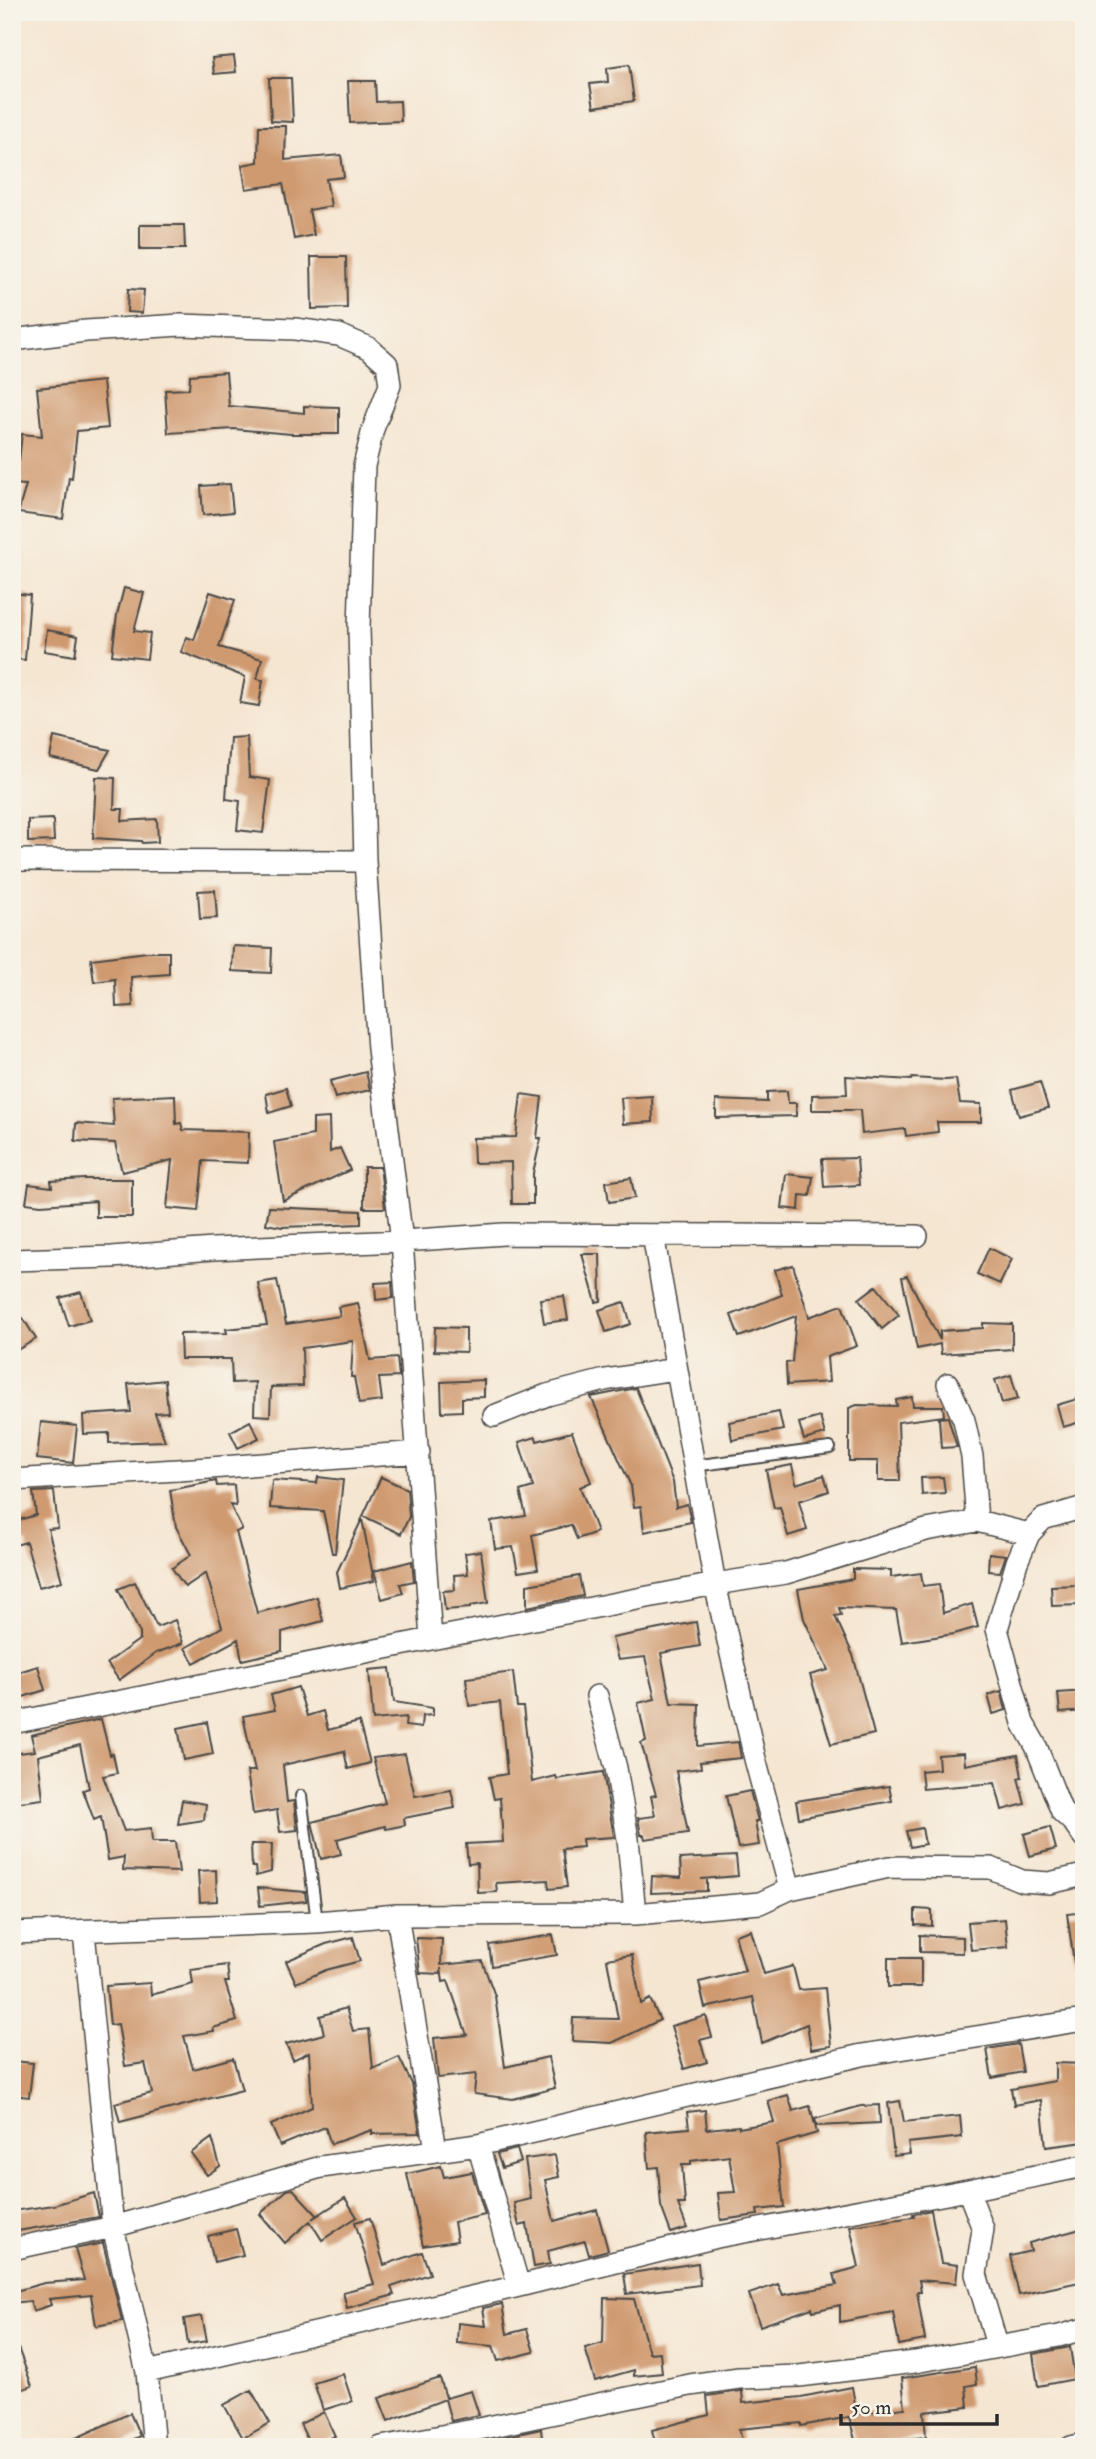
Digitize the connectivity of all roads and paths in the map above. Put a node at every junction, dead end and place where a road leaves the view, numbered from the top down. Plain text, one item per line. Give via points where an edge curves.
1 (12, 340) edge
2 (12, 860) edge
3 (365, 861) junction
4 (653, 1235) junction
5 (917, 1236) dead end
6 (402, 1241) junction
7 (12, 1260) edge
8 (675, 1369) junction
9 (948, 1384) dead end
10 (494, 1416) dead end
11 (830, 1448) dead end
12 (419, 1452) junction
13 (693, 1466) junction
14 (12, 1480) edge
15 (1084, 1507) edge
16 (977, 1521) junction
17 (1029, 1534) junction
18 (715, 1584) junction
19 (430, 1639) junction
20 (597, 1696) dead end
21 (12, 1723) edge
22 (301, 1796) dead end
23 (1084, 1837) edge
24 (1084, 1875) edge
25 (790, 1889) junction
26 (635, 1914) junction
27 (397, 1915) junction
28 (317, 1922) junction
29 (84, 1932) junction
30 (12, 1934) edge
31 (1084, 2020) edge
32 (478, 2145) junction
33 (436, 2150) junction
34 (1084, 2166) edge
35 (968, 2190) junction
36 (113, 2227) junction
37 (12, 2249) edge
38 (519, 2286) junction
39 (1084, 2329) edge
40 (998, 2345) junction
41 (147, 2372) junction
42 (1084, 2444) edge
43 (155, 2447) edge
44 (381, 2447) edge
45 (1071, 2447) edge

1 - 3 street via 181,326 295,329 340,335 369,348 387,364 390,385 364,466 359,628
2 - 3 street
3 - 6 street via 378,1049
4 - 5 street
4 - 6 street via 504,1234
4 - 8 street
6 - 7 street
6 - 12 street
8 - 10 street via 547,1395
8 - 13 street
9 - 16 street via 964,1420 972,1456
11 - 13 lane
12 - 14 street
12 - 19 street
13 - 18 street
15 - 17 street via 1043,1520
16 - 17 street
16 - 18 street via 926,1530 786,1573
17 - 23 street via 997,1629 1023,1723 1062,1812
18 - 19 street
18 - 25 street
19 - 21 street
20 - 26 street via 616,1768
22 - 28 lane
24 - 25 street via 1049,1883 1022,1881 991,1868 889,1867
25 - 26 street via 760,1903
26 - 27 street
27 - 28 street
27 - 33 street
28 - 29 street
29 - 30 street
29 - 36 street
31 - 32 street via 862,2055
32 - 33 street
32 - 38 street
33 - 36 street via 321,2167
34 - 35 street
35 - 38 street via 717,2237
35 - 40 street via 983,2229 976,2274
36 - 37 street
36 - 41 street
38 - 41 street
39 - 40 street
40 - 44 street via 915,2362 690,2385
41 - 43 street
42 - 45 street

